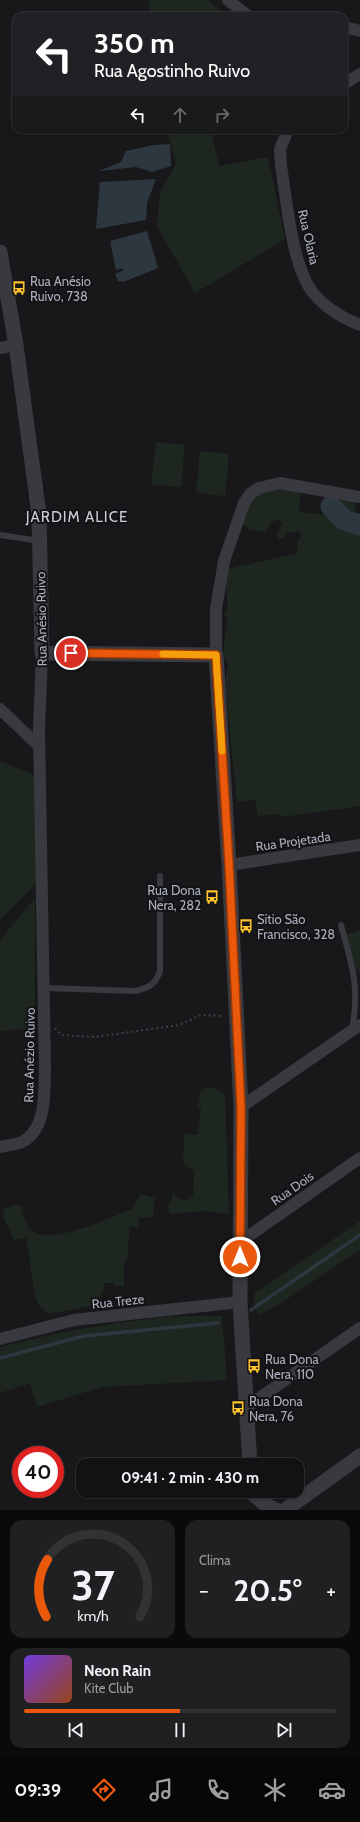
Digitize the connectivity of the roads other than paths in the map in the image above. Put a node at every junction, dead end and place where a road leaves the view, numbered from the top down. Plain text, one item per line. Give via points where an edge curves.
1 (228, 0) edge
2 (243, 12) edge
3 (348, 28) edge
4 (360, 31) edge
5 (360, 74) edge
6 (348, 82) edge
7 (286, 134) edge
8 (0, 252) edge
9 (360, 325) edge
10 (16, 345) junction
11 (0, 348) edge
12 (360, 497) edge
13 (0, 535) edge
14 (40, 541) junction
15 (42, 652) junction
16 (216, 655) junction
17 (0, 709) edge
18 (39, 746) junction
19 (360, 845) edge
20 (229, 864) junction
21 (160, 876) dead end
22 (341, 925) dead end
23 (44, 988) junction
24 (356, 1028) edge
25 (241, 1108) junction
26 (0, 1147) edge
27 (360, 1158) edge
28 (240, 1242) junction
29 (240, 1302) junction
30 (360, 1328) edge
31 (0, 1339) edge
32 (245, 1408) junction
33 (360, 1456) edge
34 (249, 1458) edge
35 (304, 1488) edge
36 (253, 1498) edge
37 (258, 1498) edge
38 (295, 1498) edge
39 (255, 1510) edge
40 (276, 1510) edge
41 (285, 1510) edge

1 - 2 street
3 - 4 street
5 - 6 street
7 - 9 street, Rua Olaria via 280,149 281,166 300,268 310,288 326,305
8 - 10 street, Rua Anésio Ruivo
10 - 11 street
10 - 14 street, Rua Anésio Ruivo via 39,514
12 - 16 street via 280,483 259,488 251,493 244,503 224,561 216,609
13 - 14 lane
14 - 15 street, Rua Anésio Ruivo
15 - 16 street
15 - 18 street, Rua Anésio Ruivo
16 - 20 street
17 - 18 street
18 - 23 street, Rua Anésio Ruivo
19 - 20 street, Rua Projetada
20 - 25 street
21 - 23 lane via 160,971 156,983 150,988 136,991
22 - 24 lane via 356,990
23 - 26 street, Rua Anézio Ruivo via 43,1106 39,1121 22,1142
24 - 25 street
25 - 28 street
27 - 28 street, Rua Dois
28 - 29 street
29 - 31 street, Rua Treze via 74,1320
29 - 32 street
30 - 32 street
32 - 34 street
33 - 35 street
36 - 39 street
37 - 40 street
38 - 41 street

